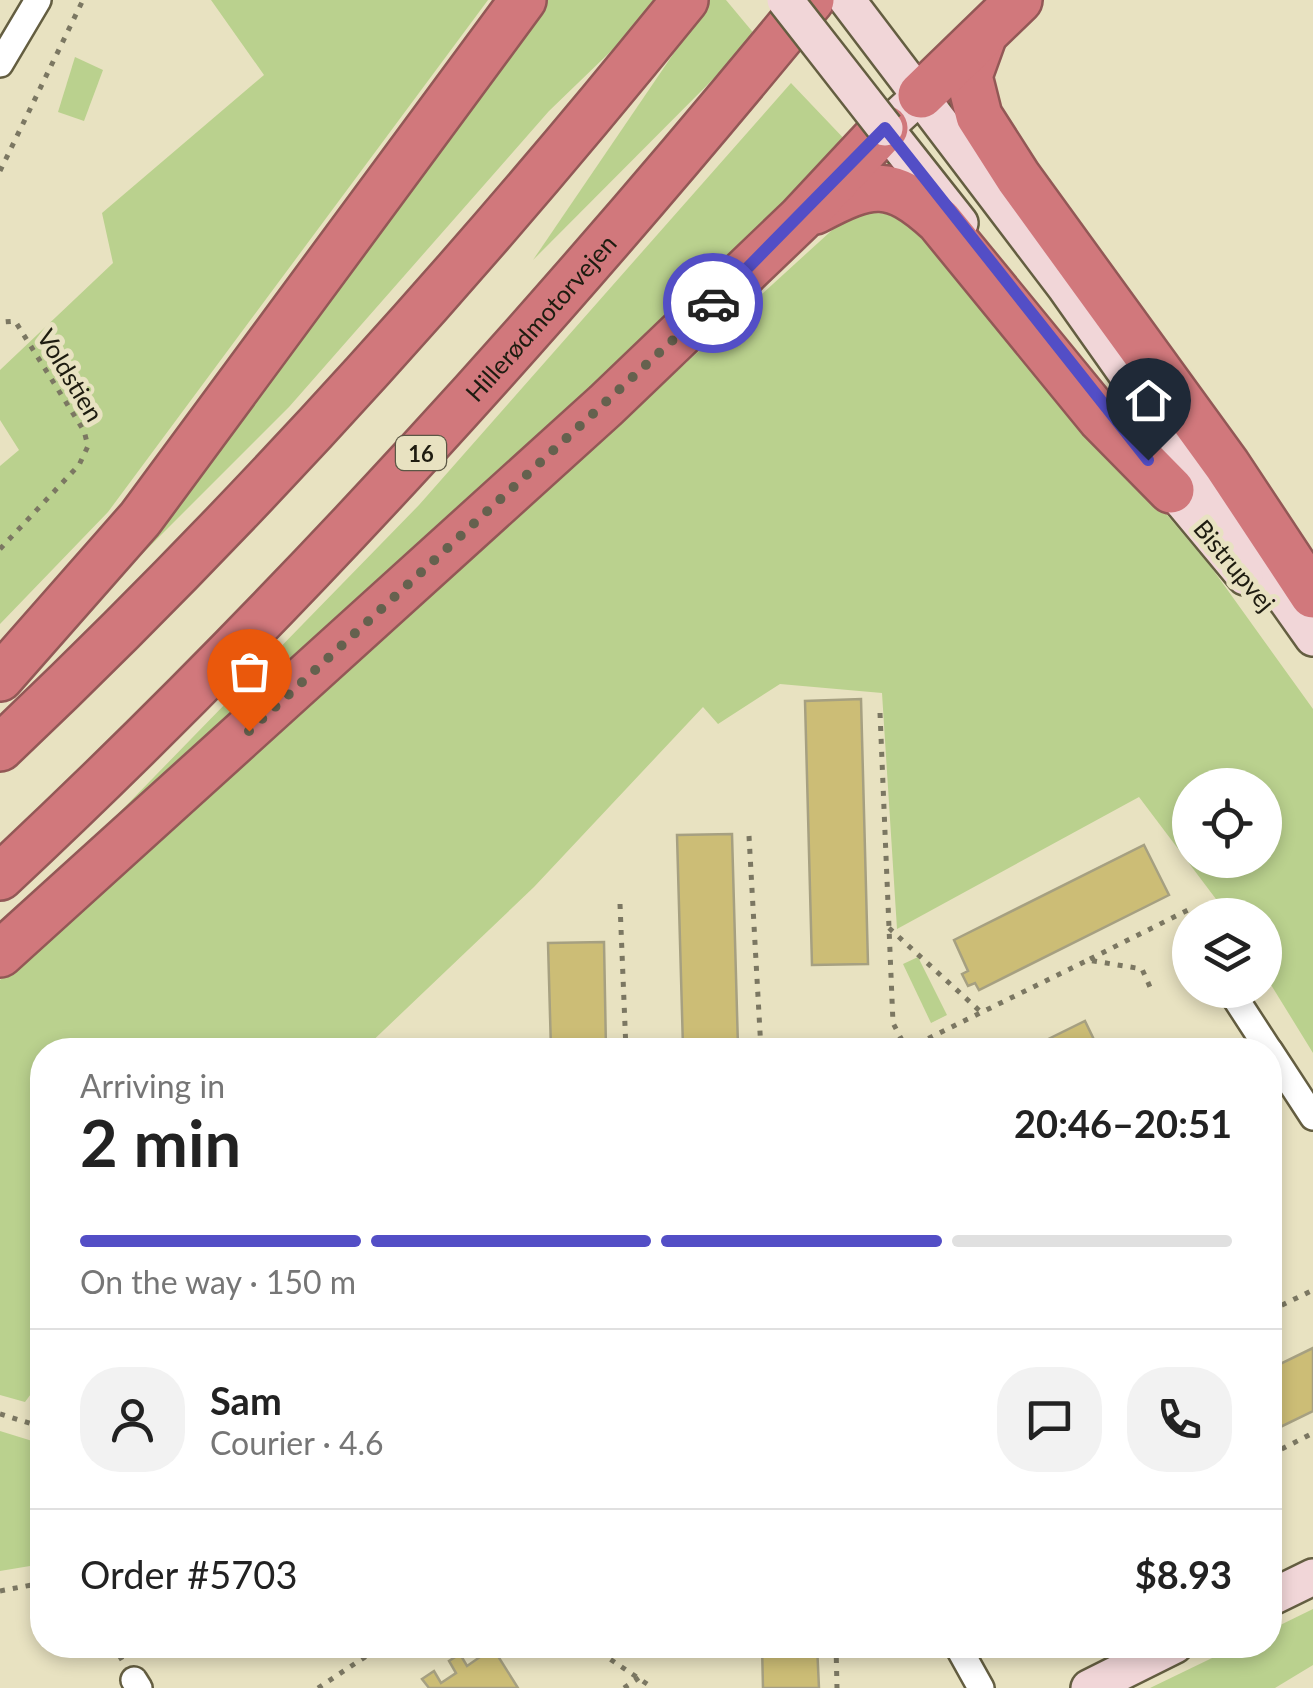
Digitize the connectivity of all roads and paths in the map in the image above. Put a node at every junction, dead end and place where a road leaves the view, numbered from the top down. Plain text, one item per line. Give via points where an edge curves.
1 (38, 0) edge
2 (83, 0) edge
3 (523, 0) edge
4 (685, 0) edge
5 (785, 0) edge
6 (811, 0) edge
7 (848, 0) edge
8 (1019, 0) edge
9 (982, 40) junction
10 (0, 64) edge
11 (921, 95) junction
12 (885, 128) junction
13 (0, 172) edge
14 (800, 220) junction
15 (2, 319) edge
16 (0, 333) edge
17 (1172, 490) junction
18 (0, 549) edge
19 (1313, 596) edge
20 (1313, 638) edge
21 (1313, 659) edge
22 (0, 678) edge
23 (880, 713) dead end
24 (0, 748) edge
25 (750, 836) dead end
26 (0, 878) edge
27 (620, 904) dead end
28 (1172, 918) edge
29 (889, 928) junction
30 (0, 954) edge
31 (1088, 960) junction
32 (1150, 988) dead end
33 (1242, 1008) edge
34 (982, 1013) junction
35 (626, 1038) edge
36 (760, 1038) edge
37 (900, 1038) edge
38 (931, 1038) edge
39 (1261, 1038) edge
40 (1282, 1070) edge
41 (1313, 1118) edge
42 (1313, 1290) edge
43 (1282, 1305) edge
44 (0, 1414) edge
45 (30, 1423) edge
46 (1313, 1433) edge
47 (1282, 1449) edge
48 (1313, 1577) edge
49 (30, 1585) edge
50 (0, 1591) edge
51 (1282, 1592) edge
52 (363, 1658) edge
53 (610, 1658) edge
54 (836, 1658) edge
55 (965, 1658) edge
56 (1148, 1658) edge
57 (640, 1677) junction
58 (318, 1688) edge
59 (624, 1688) edge
60 (653, 1688) edge
61 (837, 1688) edge
62 (981, 1688) edge
63 (1089, 1688) edge

1 - 10 street
2 - 13 path
3 - 22 highway via 140,519
4 - 24 highway via 591,117 302,442
5 - 12 main road, Bistrupvej, bridge
6 - 26 highway, Hillerødmotorvejen / 16 via 664,180 374,505
7 - 11 main road, Bistrupvej
8 - 9 highway
9 - 11 highway
9 - 19 highway via 968,76 980,116
11 - 12 main road
11 - 20 main road, Bistrupvej
12 - 14 highway
12 - 17 main road, Bistrupvej
14 - 17 highway via 863,189 888,186 914,198 1102,419
14 - 30 highway via 592,418
15 - 16 path
15 - 18 path, Voldstien via 15,321 88,446
17 - 21 main road, Bistrupvej
23 - 29 path
25 - 36 path
27 - 35 path
28 - 31 path
29 - 34 path
29 - 37 path via 892,1023
31 - 32 path via 1142,969
31 - 34 path
33 - 39 street
34 - 38 path
40 - 41 street
42 - 43 path
44 - 45 path
46 - 47 path
48 - 51 main road
49 - 50 path
52 - 58 path
53 - 57 path
54 - 61 path
55 - 62 street
56 - 63 main road
57 - 59 path
57 - 60 path

